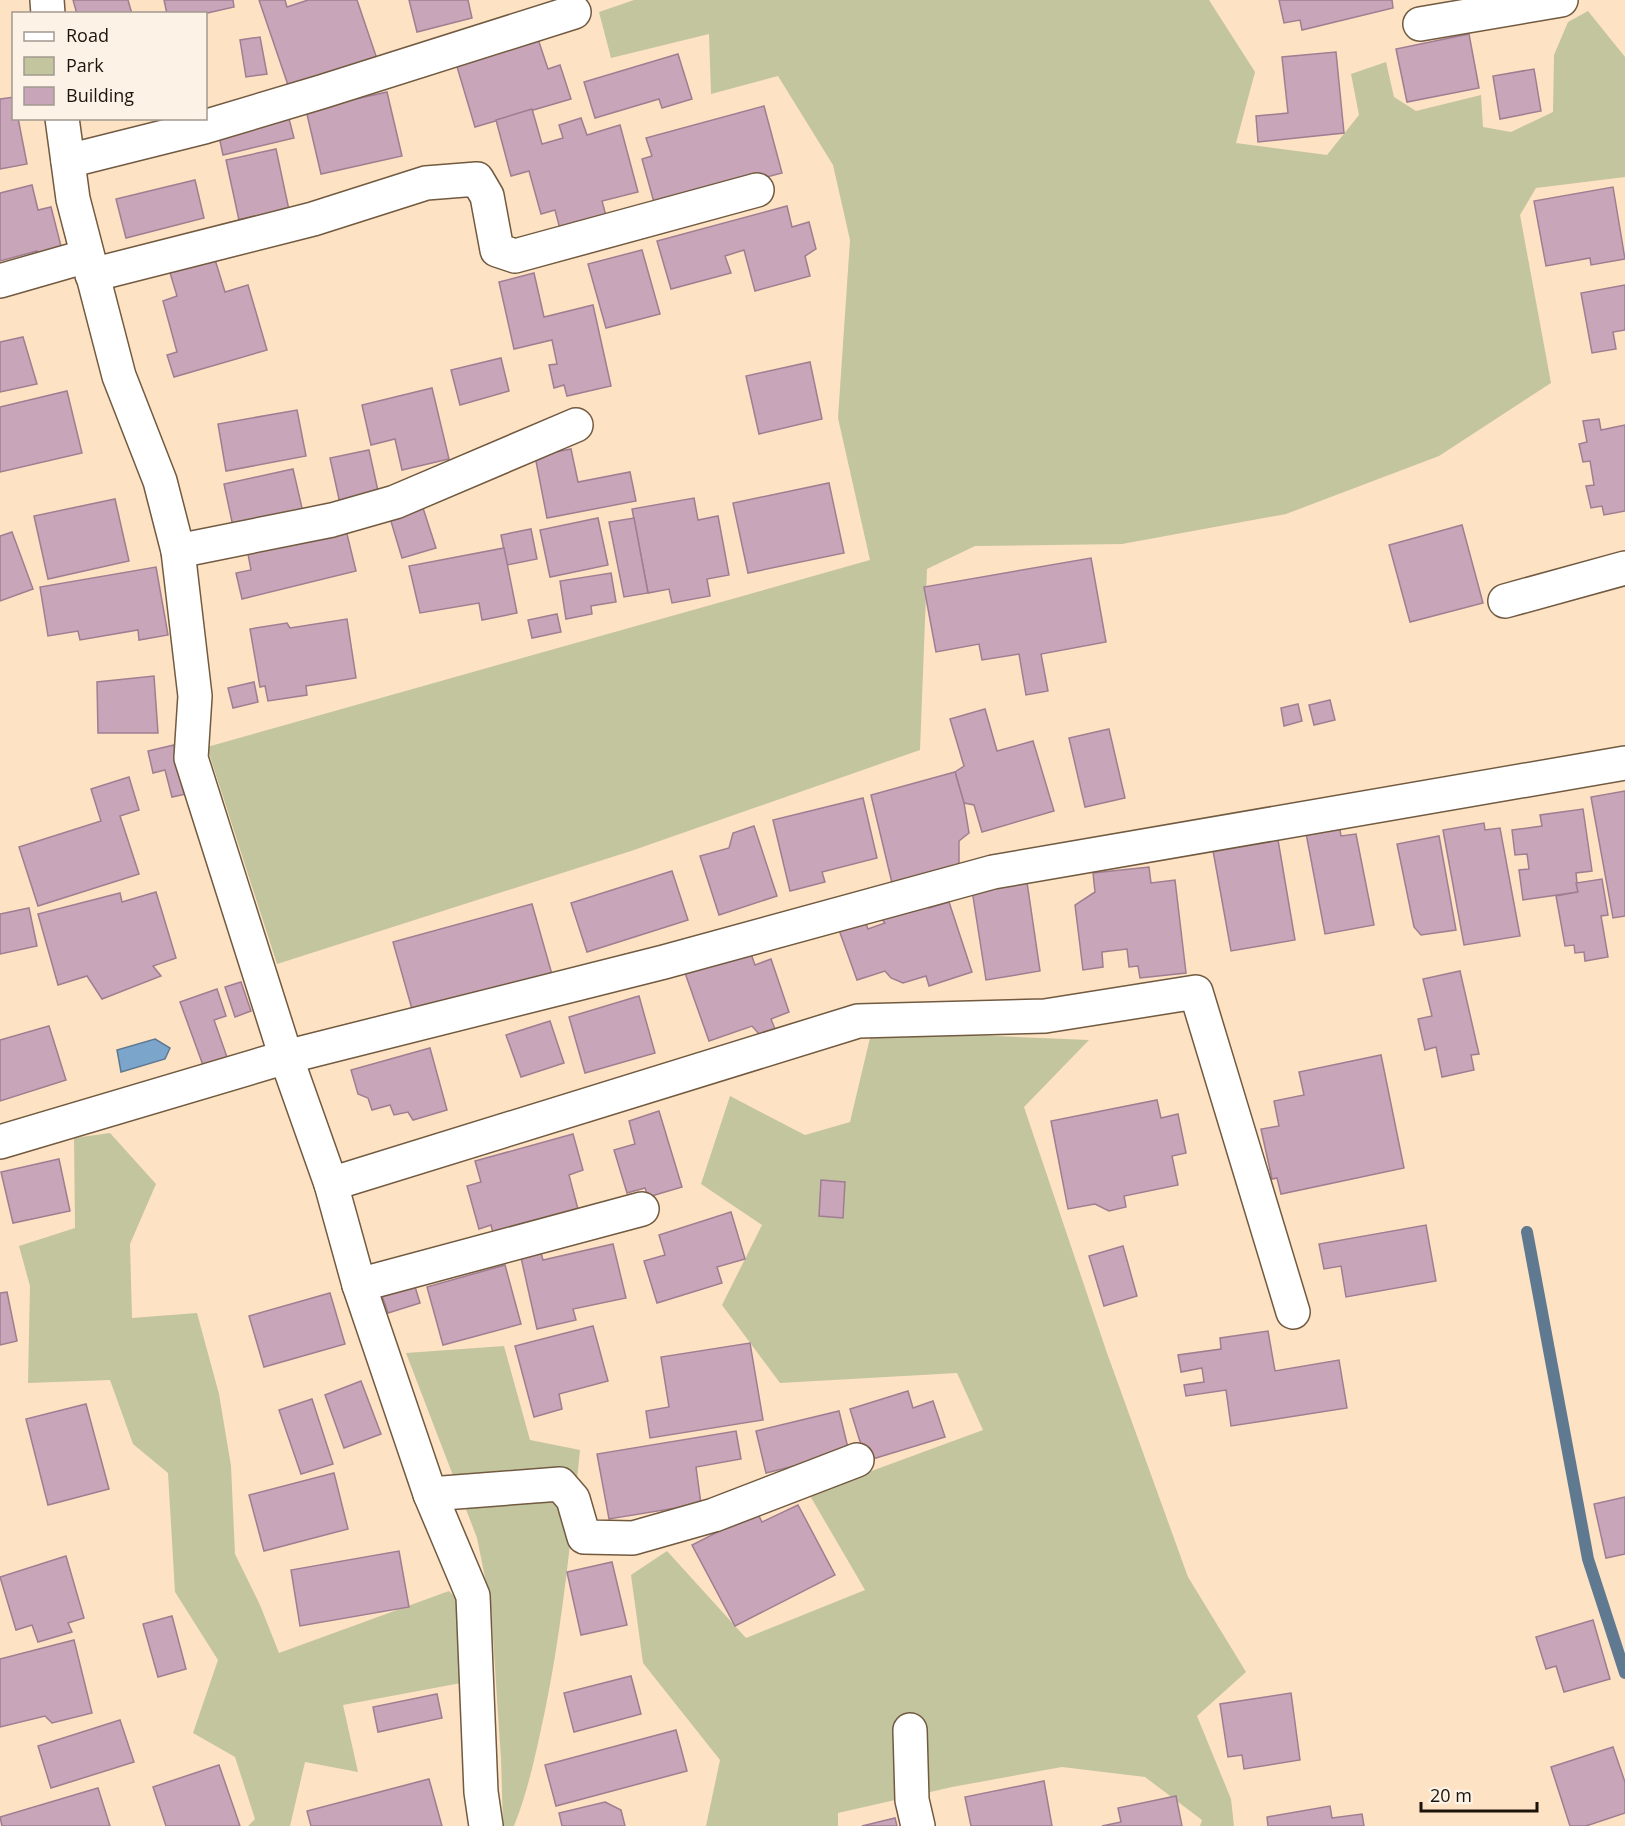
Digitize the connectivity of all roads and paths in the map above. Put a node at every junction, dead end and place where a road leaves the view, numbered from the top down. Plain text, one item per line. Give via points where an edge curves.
1 (1561, 0) edge
2 (574, 12) dead end
3 (1420, 24) dead end
4 (62, 120) edge
5 (68, 161) junction
6 (757, 190) dead end
7 (89, 265) junction
8 (0, 281) edge
9 (576, 425) dead end
10 (178, 551) junction
11 (1625, 568) edge
12 (1505, 601) dead end
13 (1625, 763) edge
14 (286, 1057) junction
15 (0, 1142) edge
16 (331, 1184) junction
17 (642, 1209) dead end
18 (359, 1285) junction
19 (1293, 1312) dead end
20 (857, 1460) dead end
21 (430, 1494) junction
22 (910, 1730) dead end
23 (486, 1826) edge
24 (918, 1826) edge

1 - 3 street
2 - 5 street via 300,99
4 - 5 street
5 - 7 street
6 - 7 street via 515,256 497,250 487,196 477,179 426,183 313,219
7 - 8 street
7 - 10 street via 119,376 160,481
9 - 10 street via 395,502 332,520
10 - 14 street via 195,696 191,758
11 - 12 street
13 - 14 street via 993,872 664,962
14 - 15 street
14 - 16 street
16 - 18 street
16 - 19 street via 858,1021 1045,1016 1196,992
17 - 18 street
18 - 21 street
20 - 21 street via 714,1515 633,1538 584,1537 573,1500 560,1484
21 - 23 street via 473,1596 481,1792
22 - 24 street via 912,1800

